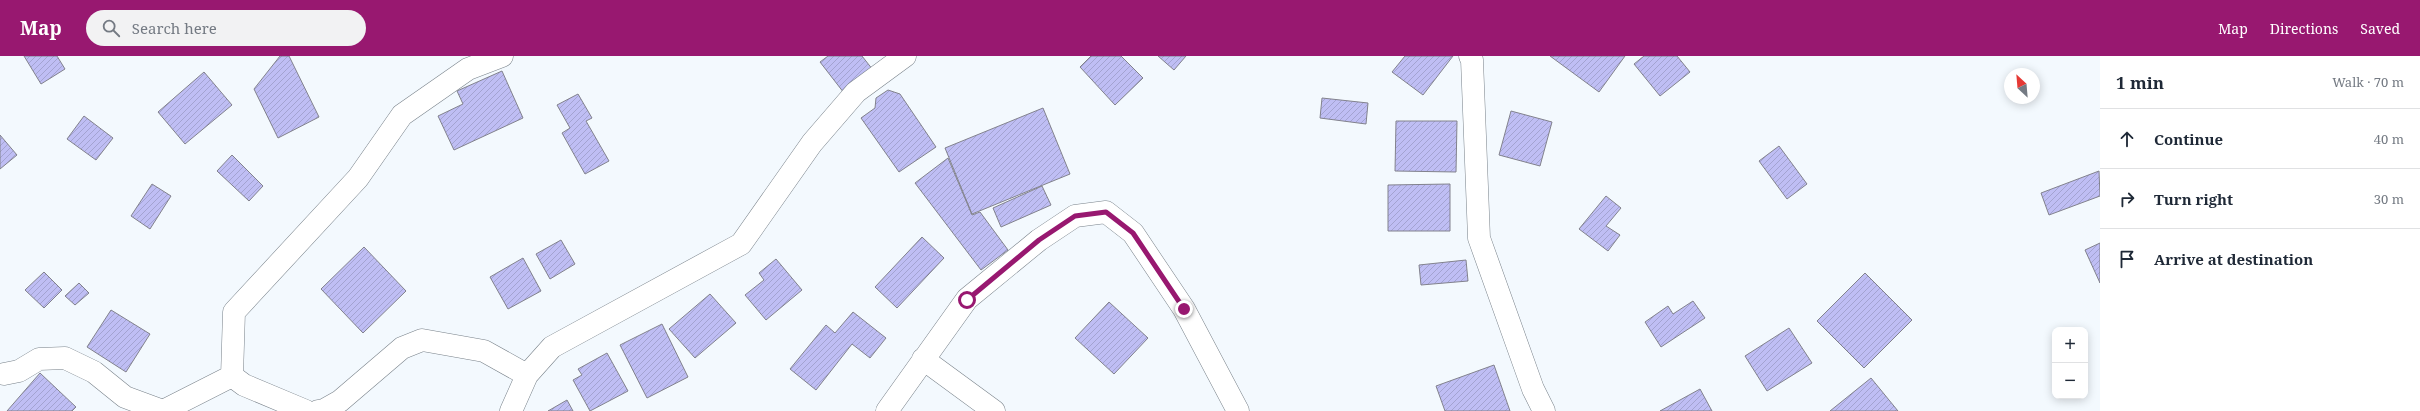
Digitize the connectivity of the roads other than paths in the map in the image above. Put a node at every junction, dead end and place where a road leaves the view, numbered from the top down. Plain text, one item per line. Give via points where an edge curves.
1 (502, 56) edge
2 (905, 56) edge
3 (1470, 56) edge
4 (923, 358) junction
5 (4, 374) dead end
6 (527, 375) junction
7 (232, 376) junction
8 (306, 411) edge
9 (318, 411) edge
10 (511, 411) edge
11 (887, 411) edge
12 (994, 411) edge
13 (1238, 411) edge
14 (1544, 411) edge

1 - 7 street via 468,69 402,114 358,178 234,312
2 - 6 street via 856,92 812,143 741,244 552,347
3 - 14 street via 1476,132 1479,238 1533,389
4 - 11 street
4 - 12 street
4 - 13 street via 967,300 1039,240 1075,216 1106,212 1133,233 1184,309
5 - 7 street via 19,370 39,359 65,358 94,372 125,397 163,411
6 - 9 street via 484,351 422,340 402,348 340,401
6 - 10 street
7 - 8 street via 244,384

